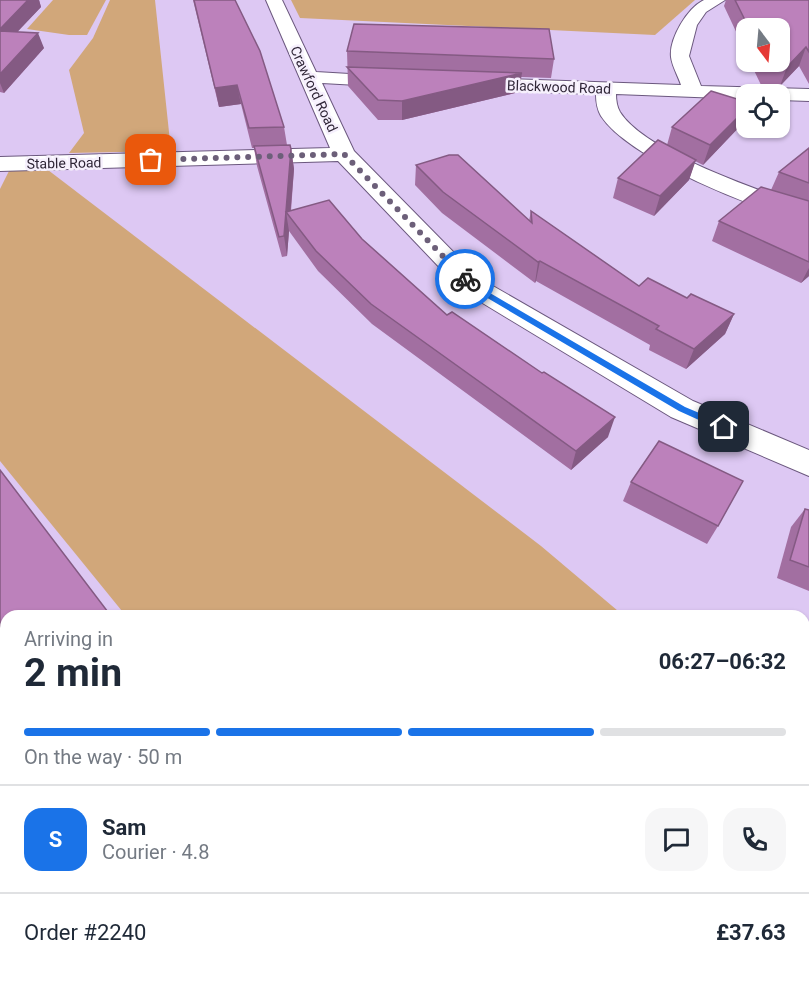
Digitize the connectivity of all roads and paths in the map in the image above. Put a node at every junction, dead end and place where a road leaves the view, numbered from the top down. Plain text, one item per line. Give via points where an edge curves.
1 (274, 0) edge
2 (717, 0) edge
3 (309, 77) junction
4 (415, 81) edge
5 (451, 83) edge
6 (604, 88) junction
7 (693, 91) junction
8 (809, 95) edge
9 (344, 154) junction
10 (0, 164) edge
11 (809, 216) edge
12 (809, 464) edge

1 - 3 street, Crawford Road
2 - 7 street via 700,8 687,25 680,56
3 - 4 street
3 - 9 street, Crawford Road
5 - 6 street, Blackwood Road
6 - 7 street, Blackwood Road
6 - 11 street via 609,113 628,135 655,152
7 - 8 street, Blackwood Road
9 - 10 street, Stable Road
9 - 12 street, Crawford Road via 470,284 682,409

